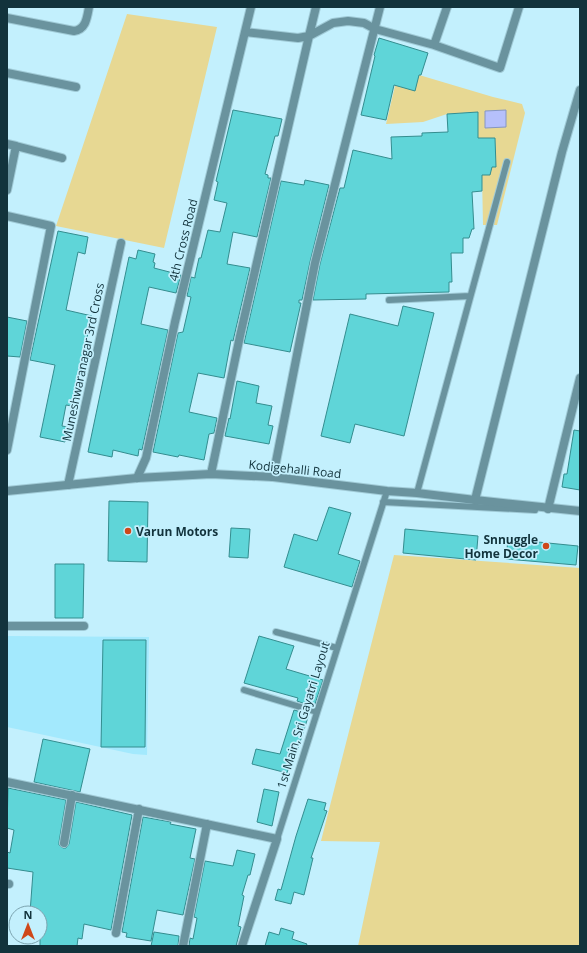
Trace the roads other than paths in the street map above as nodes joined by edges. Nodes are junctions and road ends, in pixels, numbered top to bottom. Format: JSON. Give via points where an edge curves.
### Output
{"nodes":[{"id":1,"x":89,"y":7,"type":"edge"},
{"id":2,"x":251,"y":7,"type":"edge"},
{"id":3,"x":316,"y":7,"type":"edge"},
{"id":4,"x":380,"y":7,"type":"edge"},
{"id":5,"x":447,"y":7,"type":"edge"},
{"id":6,"x":519,"y":7,"type":"edge"},
{"id":7,"x":7,"y":18,"type":"edge"},
{"id":8,"x":375,"y":29,"type":"junction"},
{"id":9,"x":245,"y":32,"type":"junction"},
{"id":10,"x":309,"y":36,"type":"junction"},
{"id":11,"x":434,"y":45,"type":"junction"},
{"id":12,"x":7,"y":73,"type":"edge"},
{"id":13,"x":76,"y":87,"type":"dead end"},
{"id":14,"x":580,"y":90,"type":"edge"},
{"id":15,"x":7,"y":144,"type":"edge"},
{"id":16,"x":16,"y":146,"type":"junction"},
{"id":17,"x":62,"y":158,"type":"dead end"},
{"id":18,"x":507,"y":162,"type":"dead end"},
{"id":19,"x":7,"y":190,"type":"edge"},
{"id":20,"x":7,"y":216,"type":"edge"},
{"id":21,"x":121,"y":243,"type":"dead end"},
{"id":22,"x":470,"y":296,"type":"junction"},
{"id":23,"x":389,"y":300,"type":"dead end"},
{"id":24,"x":580,"y":378,"type":"edge"},
{"id":25,"x":7,"y":450,"type":"edge"},
{"id":26,"x":211,"y":474,"type":"junction"},
{"id":27,"x":273,"y":477,"type":"junction"},
{"id":28,"x":137,"y":478,"type":"junction"},
{"id":29,"x":68,"y":485,"type":"junction"},
{"id":30,"x":7,"y":491,"type":"edge"},
{"id":31,"x":387,"y":491,"type":"junction"},
{"id":32,"x":417,"y":493,"type":"junction"},
{"id":33,"x":475,"y":500,"type":"junction"},
{"id":34,"x":383,"y":502,"type":"junction"},
{"id":35,"x":548,"y":509,"type":"junction"},
{"id":36,"x":580,"y":512,"type":"edge"},
{"id":37,"x":7,"y":626,"type":"edge"},
{"id":38,"x":84,"y":626,"type":"dead end"},
{"id":39,"x":276,"y":632,"type":"dead end"},
{"id":40,"x":337,"y":648,"type":"junction"},
{"id":41,"x":244,"y":690,"type":"dead end"},
{"id":42,"x":317,"y":712,"type":"junction"},
{"id":43,"x":7,"y":782,"type":"edge"},
{"id":44,"x":72,"y":796,"type":"junction"},
{"id":45,"x":139,"y":810,"type":"junction"},
{"id":46,"x":207,"y":824,"type":"junction"},
{"id":47,"x":277,"y":839,"type":"junction"},
{"id":48,"x":64,"y":843,"type":"dead end"},
{"id":49,"x":116,"y":933,"type":"dead end"},
{"id":50,"x":183,"y":946,"type":"edge"},
{"id":51,"x":242,"y":946,"type":"edge"}],
"edges":[{"from":1,"to":7,"type":"street","via":[[83,27],[74,31]]},
{"from":2,"to":9,"type":"street","name":"4th Cross Road"},
{"from":3,"to":10,"type":"street"},
{"from":4,"to":8,"type":"street"},
{"from":5,"to":11,"type":"street"},
{"from":6,"to":11,"type":"street","via":[[500,68]]},
{"from":8,"to":10,"type":"street","via":[[364,23],[348,21],[333,23]]},
{"from":8,"to":11,"type":"street"},
{"from":8,"to":27,"type":"street","via":[[314,263]]},
{"from":9,"to":10,"type":"street","via":[[298,38]]},
{"from":9,"to":28,"type":"street","name":"4th Cross Road","via":[[146,458]]},
{"from":10,"to":26,"type":"street"},
{"from":12,"to":13,"type":"street"},
{"from":14,"to":33,"type":"street","via":[[562,152]]},
{"from":15,"to":16,"type":"street"},
{"from":16,"to":17,"type":"street"},
{"from":16,"to":19,"type":"street"},
{"from":18,"to":22,"type":"lane"},
{"from":20,"to":25,"type":"street","via":[[51,226]]},
{"from":21,"to":29,"type":"street","name":"Muneshwaranagar 3rd Cross"},
{"from":22,"to":23,"type":"lane"},
{"from":22,"to":32,"type":"lane"},
{"from":24,"to":35,"type":"street"},
{"from":26,"to":27,"type":"street","name":"Kodigehalli Road"},
{"from":26,"to":28,"type":"street","name":"Kodigehalli Road"},
{"from":27,"to":31,"type":"street","name":"Kodigehalli Road"},
{"from":28,"to":29,"type":"street","name":"Kodigehalli Road"},
{"from":29,"to":30,"type":"street","name":"Kodigehalli Road"},
{"from":31,"to":32,"type":"street","name":"Kodigehalli Road"},
{"from":31,"to":34,"type":"lane","name":"1st Main, Sri Gayatri Layout"},
{"from":32,"to":33,"type":"street","name":"Kodigehalli Road"},
{"from":33,"to":35,"type":"street","name":"Kodigehalli Road"},
{"from":34,"to":36,"type":"lane"},
{"from":34,"to":40,"type":"lane","name":"1st Main, Sri Gayatri Layout"},
{"from":35,"to":36,"type":"street","name":"Kodigehalli Road"},
{"from":37,"to":38,"type":"street"},
{"from":39,"to":40,"type":"lane"},
{"from":40,"to":42,"type":"lane","name":"1st Main, Sri Gayatri Layout"},
{"from":41,"to":42,"type":"lane"},
{"from":42,"to":47,"type":"lane","name":"1st Main, Sri Gayatri Layout"},
{"from":43,"to":44,"type":"street"},
{"from":44,"to":45,"type":"street"},
{"from":44,"to":48,"type":"street"},
{"from":45,"to":46,"type":"street"},
{"from":45,"to":49,"type":"street"},
{"from":46,"to":47,"type":"street"},
{"from":46,"to":50,"type":"street"},
{"from":47,"to":51,"type":"street","name":"1st Main, Sri Gayatri Layout"}]}
